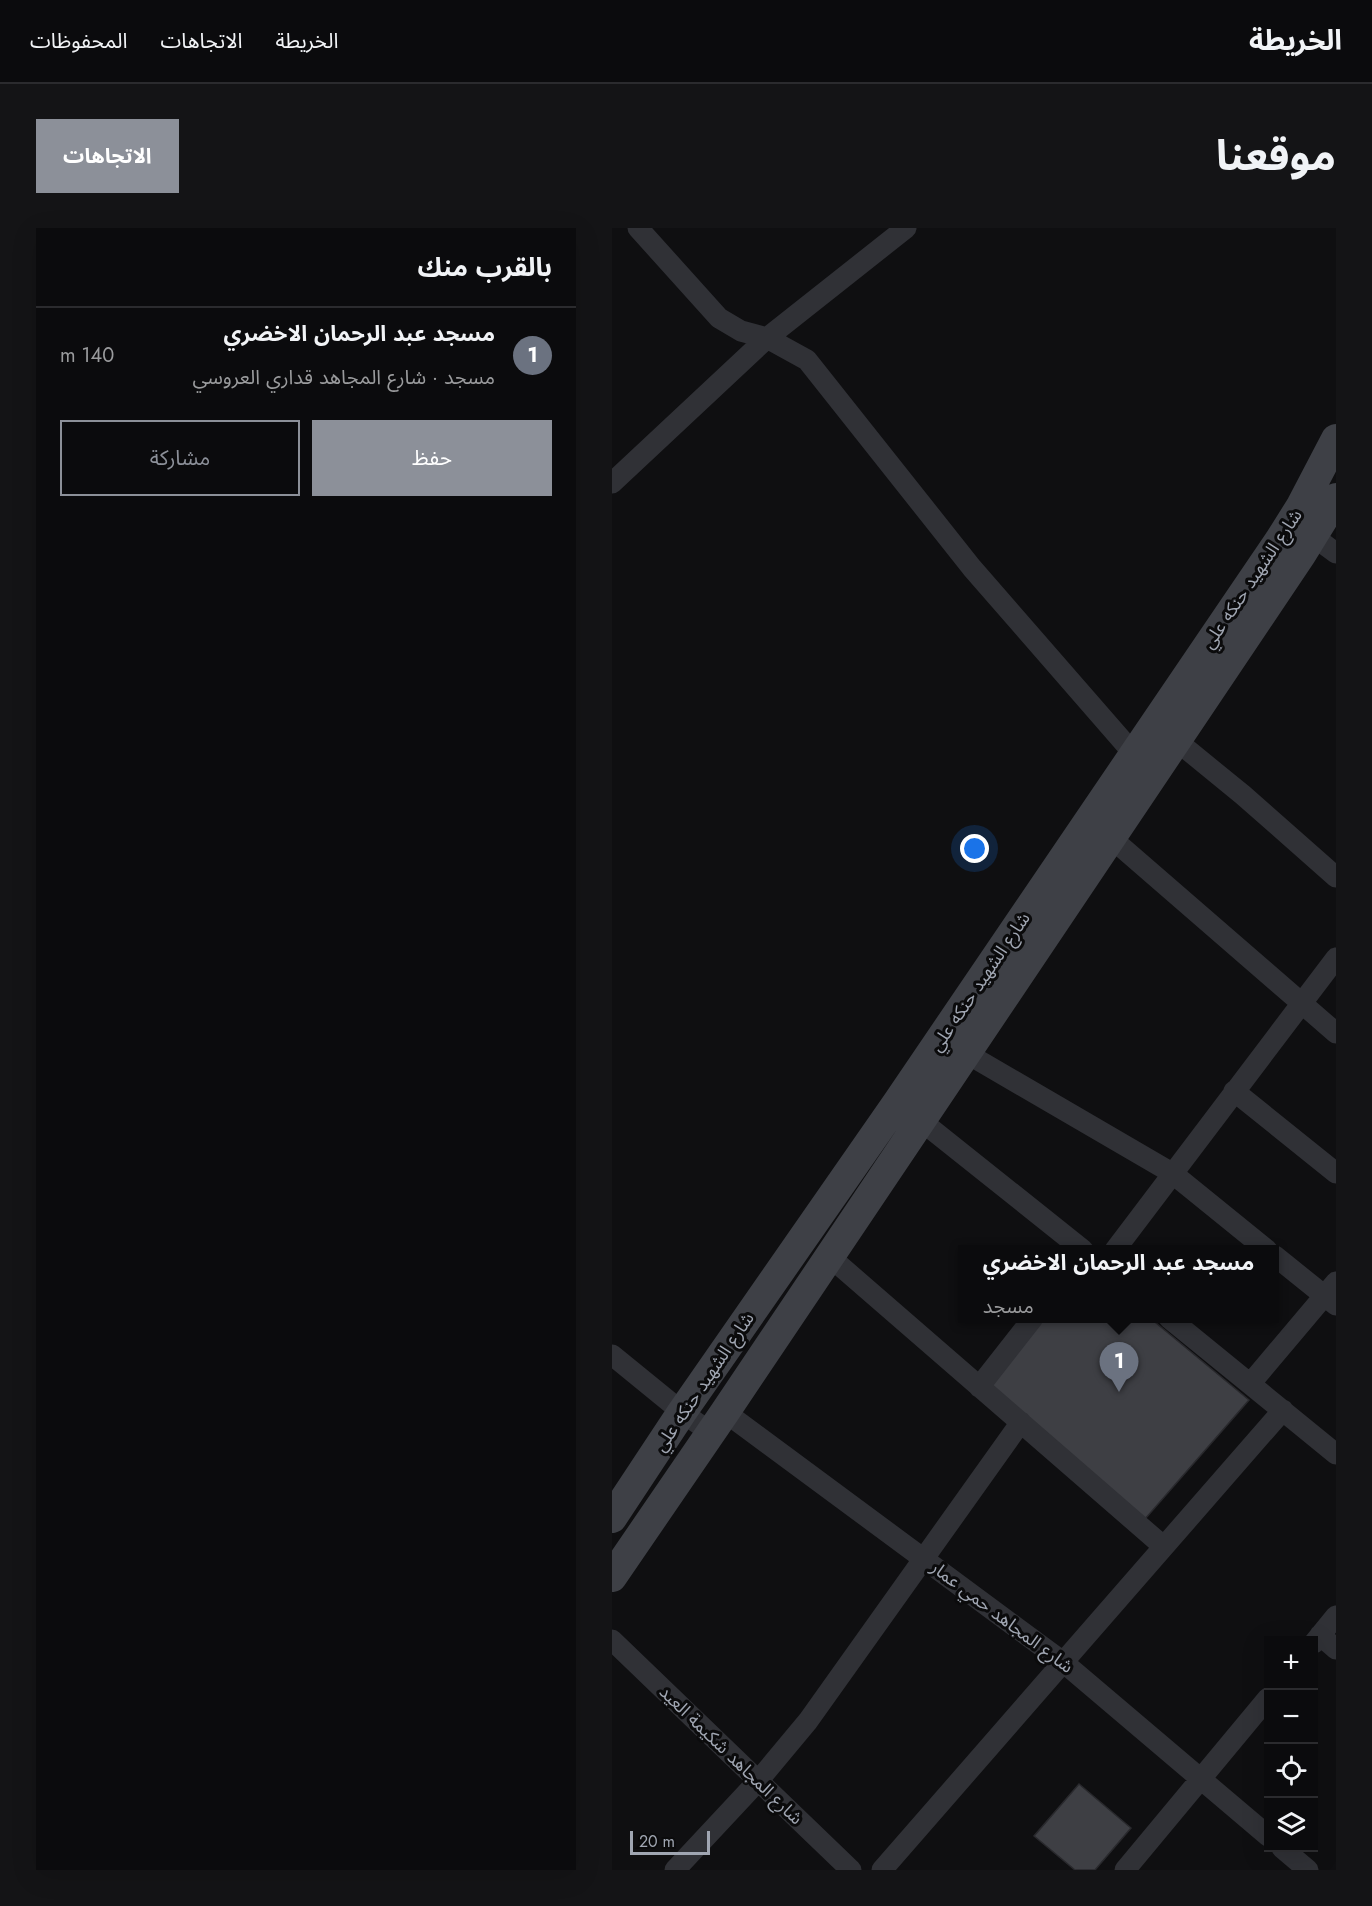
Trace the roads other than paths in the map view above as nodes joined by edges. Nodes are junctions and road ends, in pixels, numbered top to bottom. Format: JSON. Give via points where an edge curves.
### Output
{"nodes":[{"id":1,"x":638,"y":228,"type":"edge"},
{"id":2,"x":906,"y":228,"type":"edge"},
{"id":3,"x":767,"y":338,"type":"junction"},
{"id":4,"x":1336,"y":439,"type":"edge"},
{"id":5,"x":612,"y":483,"type":"edge"},
{"id":6,"x":1336,"y":498,"type":"edge"},
{"id":7,"x":1324,"y":544,"type":"edge"},
{"id":8,"x":1165,"y":732,"type":"junction"},
{"id":9,"x":1134,"y":754,"type":"junction"},
{"id":10,"x":1110,"y":837,"type":"junction"},
{"id":11,"x":1336,"y":878,"type":"edge"},
{"id":12,"x":1336,"y":958,"type":"edge"},
{"id":13,"x":1301,"y":1003,"type":"junction"},
{"id":14,"x":1336,"y":1033,"type":"edge"},
{"id":15,"x":966,"y":1053,"type":"junction"},
{"id":16,"x":1234,"y":1091,"type":"junction"},
{"id":17,"x":909,"y":1112,"type":"junction"},
{"id":18,"x":1172,"y":1173,"type":"junction"},
{"id":19,"x":1336,"y":1173,"type":"edge"},
{"id":20,"x":1077,"y":1245,"type":"edge"},
{"id":21,"x":1119,"y":1245,"type":"edge"},
{"id":22,"x":1262,"y":1245,"type":"edge"},
{"id":23,"x":830,"y":1257,"type":"junction"},
{"id":24,"x":1279,"y":1259,"type":"edge"},
{"id":25,"x":1332,"y":1294,"type":"edge"},
{"id":26,"x":1029,"y":1323,"type":"edge"},
{"id":27,"x":1175,"y":1323,"type":"edge"},
{"id":28,"x":612,"y":1355,"type":"edge"},
{"id":29,"x":1250,"y":1384,"type":"junction"},
{"id":30,"x":980,"y":1387,"type":"junction"},
{"id":31,"x":1283,"y":1410,"type":"junction"},
{"id":32,"x":682,"y":1412,"type":"junction"},
{"id":33,"x":718,"y":1422,"type":"junction"},
{"id":34,"x":1022,"y":1422,"type":"junction"},
{"id":35,"x":1336,"y":1454,"type":"edge"},
{"id":36,"x":612,"y":1518,"type":"edge"},
{"id":37,"x":1163,"y":1546,"type":"junction"},
{"id":38,"x":925,"y":1558,"type":"junction"},
{"id":39,"x":612,"y":1577,"type":"edge"},
{"id":40,"x":1336,"y":1616,"type":"edge"},
{"id":41,"x":612,"y":1640,"type":"edge"},
{"id":42,"x":1323,"y":1642,"type":"edge"},
{"id":43,"x":1063,"y":1662,"type":"junction"},
{"id":44,"x":1264,"y":1704,"type":"edge"},
{"id":45,"x":1202,"y":1779,"type":"junction"},
{"id":46,"x":758,"y":1781,"type":"junction"},
{"id":47,"x":1264,"y":1832,"type":"edge"},
{"id":48,"x":1287,"y":1852,"type":"edge"},
{"id":49,"x":675,"y":1870,"type":"edge"},
{"id":50,"x":851,"y":1870,"type":"edge"},
{"id":51,"x":882,"y":1870,"type":"edge"},
{"id":52,"x":1125,"y":1870,"type":"edge"},
{"id":53,"x":1308,"y":1870,"type":"edge"}],
"edges":[{"from":1,"to":3,"type":"street","via":[[719,318],[741,331]]},
{"from":2,"to":3,"type":"street"},
{"from":3,"to":5,"type":"street"},
{"from":3,"to":9,"type":"street","via":[[807,360],[972,568]]},
{"from":4,"to":8,"type":"main road","name":"شارع الشهيد حنكه علي","via":[[1301,506]]},
{"from":6,"to":7,"type":"main road","name":"شارع الشهيد حنكه علي"},
{"from":7,"to":8,"type":"main road","name":"شارع الشهيد حنكه علي"},
{"from":8,"to":9,"type":"main road","name":"شارع الشهيد حنكه علي"},
{"from":8,"to":10,"type":"main road","name":"شارع الشهيد حنكه علي"},
{"from":8,"to":11,"type":"street"},
{"from":9,"to":17,"type":"main road","name":"شارع الشهيد حنكه علي"},
{"from":10,"to":13,"type":"street"},
{"from":10,"to":15,"type":"main road","name":"شارع الشهيد حنكه علي"},
{"from":12,"to":13,"type":"street"},
{"from":13,"to":14,"type":"street"},
{"from":13,"to":16,"type":"street"},
{"from":15,"to":17,"type":"main road","name":"شارع الشهيد حنكه علي"},
{"from":15,"to":18,"type":"street"},
{"from":16,"to":18,"type":"street"},
{"from":16,"to":19,"type":"street"},
{"from":17,"to":20,"type":"street"},
{"from":17,"to":23,"type":"main road","name":"شارع الشهيد حنكه علي"},
{"from":17,"to":32,"type":"main road","name":"شارع الشهيد حنكه علي"},
{"from":18,"to":21,"type":"street"},
{"from":18,"to":22,"type":"street"},
{"from":23,"to":30,"type":"street"},
{"from":23,"to":33,"type":"main road","name":"شارع الشهيد حنكه علي"},
{"from":24,"to":25,"type":"street"},
{"from":25,"to":29,"type":"street"},
{"from":26,"to":30,"type":"street"},
{"from":27,"to":29,"type":"street"},
{"from":28,"to":32,"type":"street","name":"شارع المجاهد حمي عمار"},
{"from":29,"to":31,"type":"street"},
{"from":30,"to":34,"type":"street"},
{"from":31,"to":35,"type":"street"},
{"from":31,"to":37,"type":"street"},
{"from":32,"to":33,"type":"street","name":"شارع المجاهد حمي عمار"},
{"from":32,"to":36,"type":"main road","name":"شارع الشهيد حنكه علي"},
{"from":33,"to":38,"type":"street","name":"شارع المجاهد حمي عمار"},
{"from":33,"to":39,"type":"main road","name":"شارع الشهيد حنكه علي"},
{"from":34,"to":37,"type":"street"},
{"from":34,"to":38,"type":"street"},
{"from":37,"to":43,"type":"street"},
{"from":38,"to":43,"type":"street","name":"شارع المجاهد حمي عمار"},
{"from":38,"to":46,"type":"street","via":[[802,1728]]},
{"from":40,"to":42,"type":"street"},
{"from":41,"to":46,"type":"street","name":"شارع المجاهد شكيمة العيد"},
{"from":43,"to":45,"type":"street","name":"شارع المجاهد حمي عمار"},
{"from":43,"to":51,"type":"street"},
{"from":44,"to":45,"type":"street"},
{"from":45,"to":47,"type":"street","name":"شارع المجاهد حمي عمار"},
{"from":45,"to":52,"type":"street"},
{"from":46,"to":49,"type":"street"},
{"from":46,"to":50,"type":"street","name":"شارع المجاهد شكيمة العيد"},
{"from":48,"to":53,"type":"street"}]}
